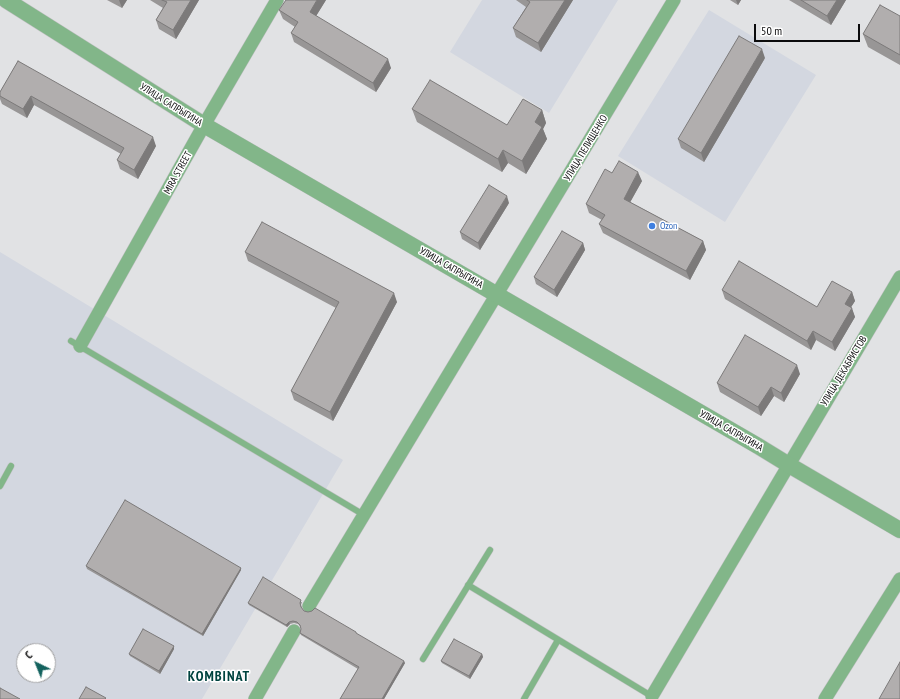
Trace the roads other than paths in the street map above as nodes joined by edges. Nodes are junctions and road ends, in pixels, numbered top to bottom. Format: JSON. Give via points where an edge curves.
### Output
{"nodes":[{"id":1,"x":6,"y":0,"type":"edge"},
{"id":2,"x":277,"y":0,"type":"edge"},
{"id":3,"x":674,"y":0,"type":"edge"},
{"id":4,"x":204,"y":125,"type":"junction"},
{"id":5,"x":900,"y":277,"type":"edge"},
{"id":6,"x":497,"y":295,"type":"junction"},
{"id":7,"x":76,"y":343,"type":"joint"},
{"id":8,"x":788,"y":465,"type":"junction"},
{"id":9,"x":11,"y":466,"type":"dead end"},
{"id":10,"x":0,"y":486,"type":"edge"},
{"id":11,"x":364,"y":515,"type":"junction"},
{"id":12,"x":900,"y":530,"type":"edge"},
{"id":13,"x":490,"y":550,"type":"dead end"},
{"id":14,"x":900,"y":579,"type":"edge"},
{"id":15,"x":468,"y":585,"type":"junction"},
{"id":16,"x":309,"y":606,"type":"dead end"},
{"id":17,"x":294,"y":631,"type":"dead end"},
{"id":18,"x":558,"y":640,"type":"junction"},
{"id":19,"x":423,"y":659,"type":"dead end"},
{"id":20,"x":654,"y":698,"type":"edge"},
{"id":21,"x":255,"y":699,"type":"edge"},
{"id":22,"x":524,"y":699,"type":"edge"},
{"id":23,"x":825,"y":699,"type":"edge"}],
"edges":[{"from":1,"to":4,"type":"street","name":"УЛИЦА САПРЫГИНА"},
{"from":2,"to":4,"type":"street","name":"MIRA STREET"},
{"from":3,"to":6,"type":"street","name":"УЛИЦА ПЕЛИЩЕНКО"},
{"from":4,"to":6,"type":"street","name":"УЛИЦА САПРЫГИНА"},
{"from":4,"to":7,"type":"street","name":"MIRA STREET"},
{"from":5,"to":8,"type":"street","name":"УЛИЦА ДЕКАБРИСТОВ"},
{"from":6,"to":8,"type":"street","name":"УЛИЦА САПРЫГИНА"},
{"from":6,"to":11,"type":"street","name":"УЛИЦА ПЕЛИЩЕНКО"},
{"from":7,"to":11,"type":"lane"},
{"from":8,"to":12,"type":"street","name":"УЛИЦА САПРЫГИНА"},
{"from":8,"to":20,"type":"street","name":"УЛИЦА ДЕКАБРИСТОВ"},
{"from":9,"to":10,"type":"lane"},
{"from":11,"to":16,"type":"street","name":"УЛИЦА ПЕЛИЩЕНКО"},
{"from":13,"to":15,"type":"lane"},
{"from":14,"to":23,"type":"street"},
{"from":15,"to":18,"type":"lane"},
{"from":15,"to":19,"type":"lane"},
{"from":17,"to":21,"type":"street"},
{"from":18,"to":20,"type":"lane"},
{"from":18,"to":22,"type":"lane"}]}
